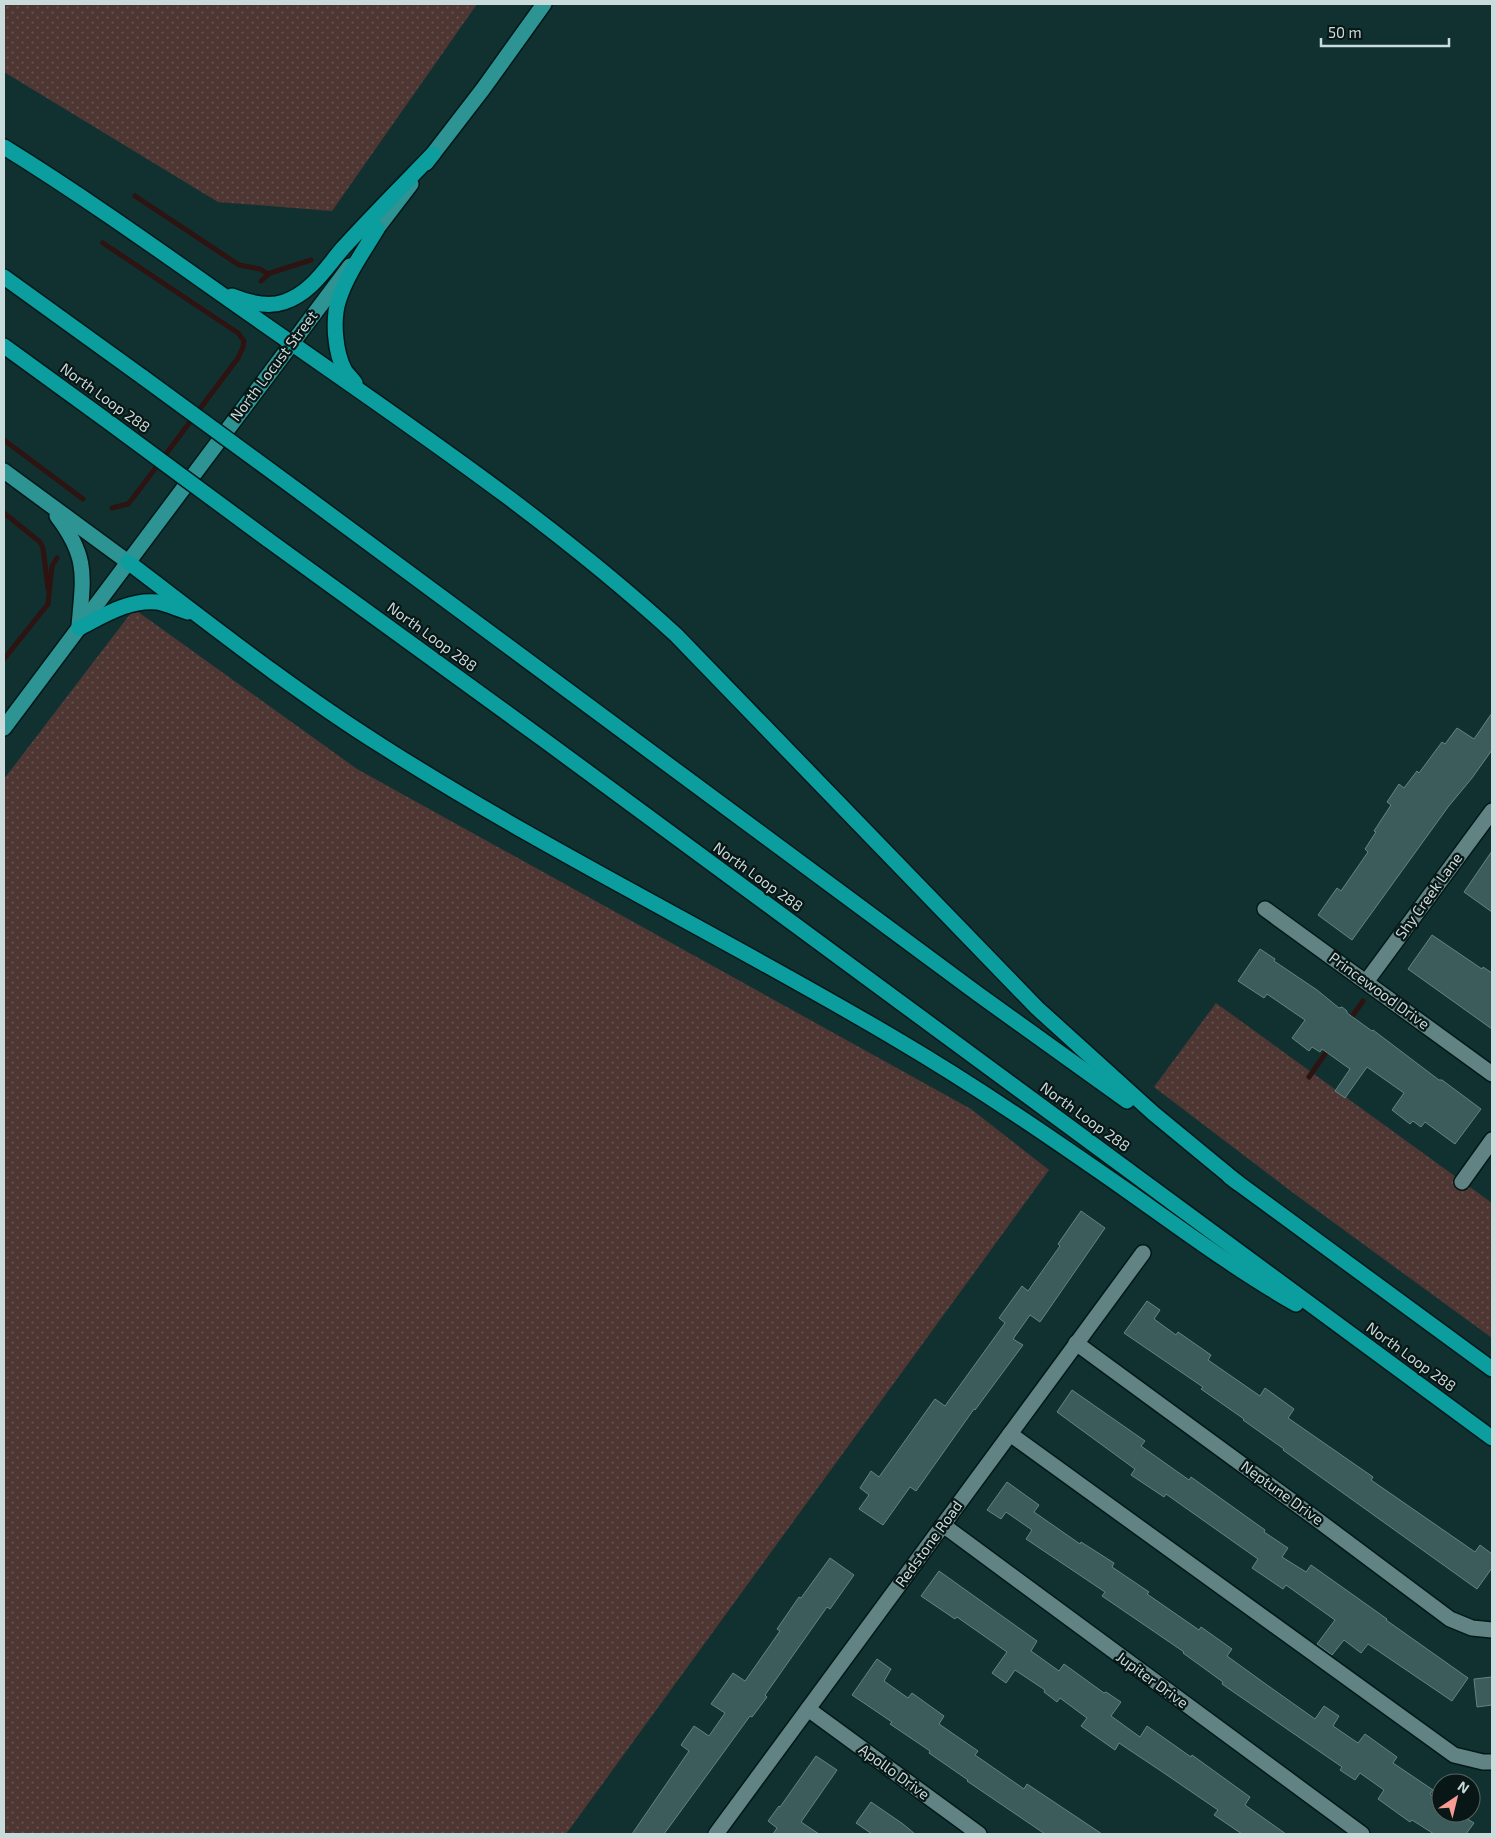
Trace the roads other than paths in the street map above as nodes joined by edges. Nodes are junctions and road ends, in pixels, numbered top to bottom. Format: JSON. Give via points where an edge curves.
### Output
{"nodes":[{"id":1,"x":544,"y":4,"type":"edge"},
{"id":2,"x":4,"y":147,"type":"edge"},
{"id":3,"x":433,"y":154,"type":"junction"},
{"id":4,"x":378,"y":229,"type":"junction"},
{"id":5,"x":188,"y":272,"type":"junction"},
{"id":6,"x":4,"y":277,"type":"edge"},
{"id":7,"x":291,"y":343,"type":"junction"},
{"id":8,"x":4,"y":346,"type":"edge"},
{"id":9,"x":363,"y":394,"type":"junction"},
{"id":10,"x":4,"y":471,"type":"edge"},
{"id":11,"x":46,"y":501,"type":"junction"},
{"id":12,"x":128,"y":562,"type":"junction"},
{"id":13,"x":200,"y":616,"type":"junction"},
{"id":14,"x":79,"y":628,"type":"junction"},
{"id":15,"x":4,"y":728,"type":"edge"},
{"id":16,"x":1491,"y":813,"type":"edge"},
{"id":17,"x":1265,"y":909,"type":"dead end"},
{"id":18,"x":1366,"y":982,"type":"junction"},
{"id":19,"x":1492,"y":1074,"type":"edge"},
{"id":20,"x":1492,"y":1140,"type":"edge"},
{"id":21,"x":1462,"y":1182,"type":"dead end"},
{"id":22,"x":1238,"y":1183,"type":"junction"},
{"id":23,"x":1142,"y":1253,"type":"dead end"},
{"id":24,"x":1076,"y":1343,"type":"junction"},
{"id":25,"x":1366,"y":1345,"type":"junction"},
{"id":26,"x":1492,"y":1369,"type":"edge"},
{"id":27,"x":1010,"y":1434,"type":"junction"},
{"id":28,"x":1492,"y":1438,"type":"edge"},
{"id":29,"x":943,"y":1525,"type":"junction"},
{"id":30,"x":1492,"y":1630,"type":"edge"},
{"id":31,"x":808,"y":1710,"type":"junction"},
{"id":32,"x":1492,"y":1762,"type":"edge"},
{"id":33,"x":716,"y":1834,"type":"edge"},
{"id":34,"x":979,"y":1834,"type":"edge"},
{"id":35,"x":1362,"y":1834,"type":"edge"}],
"edges":[{"from":1,"to":3,"type":"main road","name":"North Locust Street"},
{"from":2,"to":5,"type":"highway"},
{"from":3,"to":4,"type":"main road","name":"North Locust Street"},
{"from":3,"to":5,"type":"highway","via":[[342,249],[320,277],[297,296],[282,303],[247,302]]},
{"from":4,"to":7,"type":"main road","name":"North Locust Street"},
{"from":4,"to":9,"type":"highway","via":[[349,277],[338,301],[336,320],[338,352],[345,370]]},
{"from":5,"to":7,"type":"highway"},
{"from":6,"to":22,"type":"highway","bridge":true},
{"from":7,"to":9,"type":"highway"},
{"from":7,"to":12,"type":"main road","name":"North Locust Street"},
{"from":8,"to":25,"type":"highway","name":"North Loop 288","bridge":true},
{"from":9,"to":22,"type":"highway","via":[[518,506],[634,596],[683,642],[1038,1008],[1153,1113]]},
{"from":10,"to":11,"type":"main road"},
{"from":11,"to":12,"type":"main road"},
{"from":11,"to":14,"type":"main road","via":[[68,531],[80,556]]},
{"from":12,"to":13,"type":"highway"},
{"from":12,"to":14,"type":"main road","name":"North Locust Street"},
{"from":13,"to":14,"type":"highway","via":[[158,602],[144,602],[116,610]]},
{"from":13,"to":25,"type":"highway","via":[[314,702],[381,746],[530,835],[944,1068],[1254,1280]]},
{"from":14,"to":15,"type":"main road","name":"North Locust Street"},
{"from":16,"to":18,"type":"street","name":"Shy Creek Lane"},
{"from":17,"to":18,"type":"street","name":"Princewood Drive"},
{"from":18,"to":19,"type":"street","name":"Princewood Drive"},
{"from":20,"to":21,"type":"street"},
{"from":22,"to":26,"type":"highway"},
{"from":23,"to":24,"type":"street","name":"Redstone Road"},
{"from":24,"to":27,"type":"street","name":"Redstone Road"},
{"from":24,"to":30,"type":"street","name":"Neptune Drive","via":[[1450,1619],[1472,1628]]},
{"from":25,"to":28,"type":"highway","name":"North Loop 288"},
{"from":27,"to":29,"type":"street","name":"Redstone Road"},
{"from":27,"to":32,"type":"street","via":[[1454,1755]]},
{"from":29,"to":31,"type":"street","name":"Redstone Road"},
{"from":29,"to":35,"type":"street","name":"Jupiter Drive"},
{"from":31,"to":33,"type":"street","name":"Redstone Road"},
{"from":31,"to":34,"type":"street","name":"Apollo Drive"}]}
